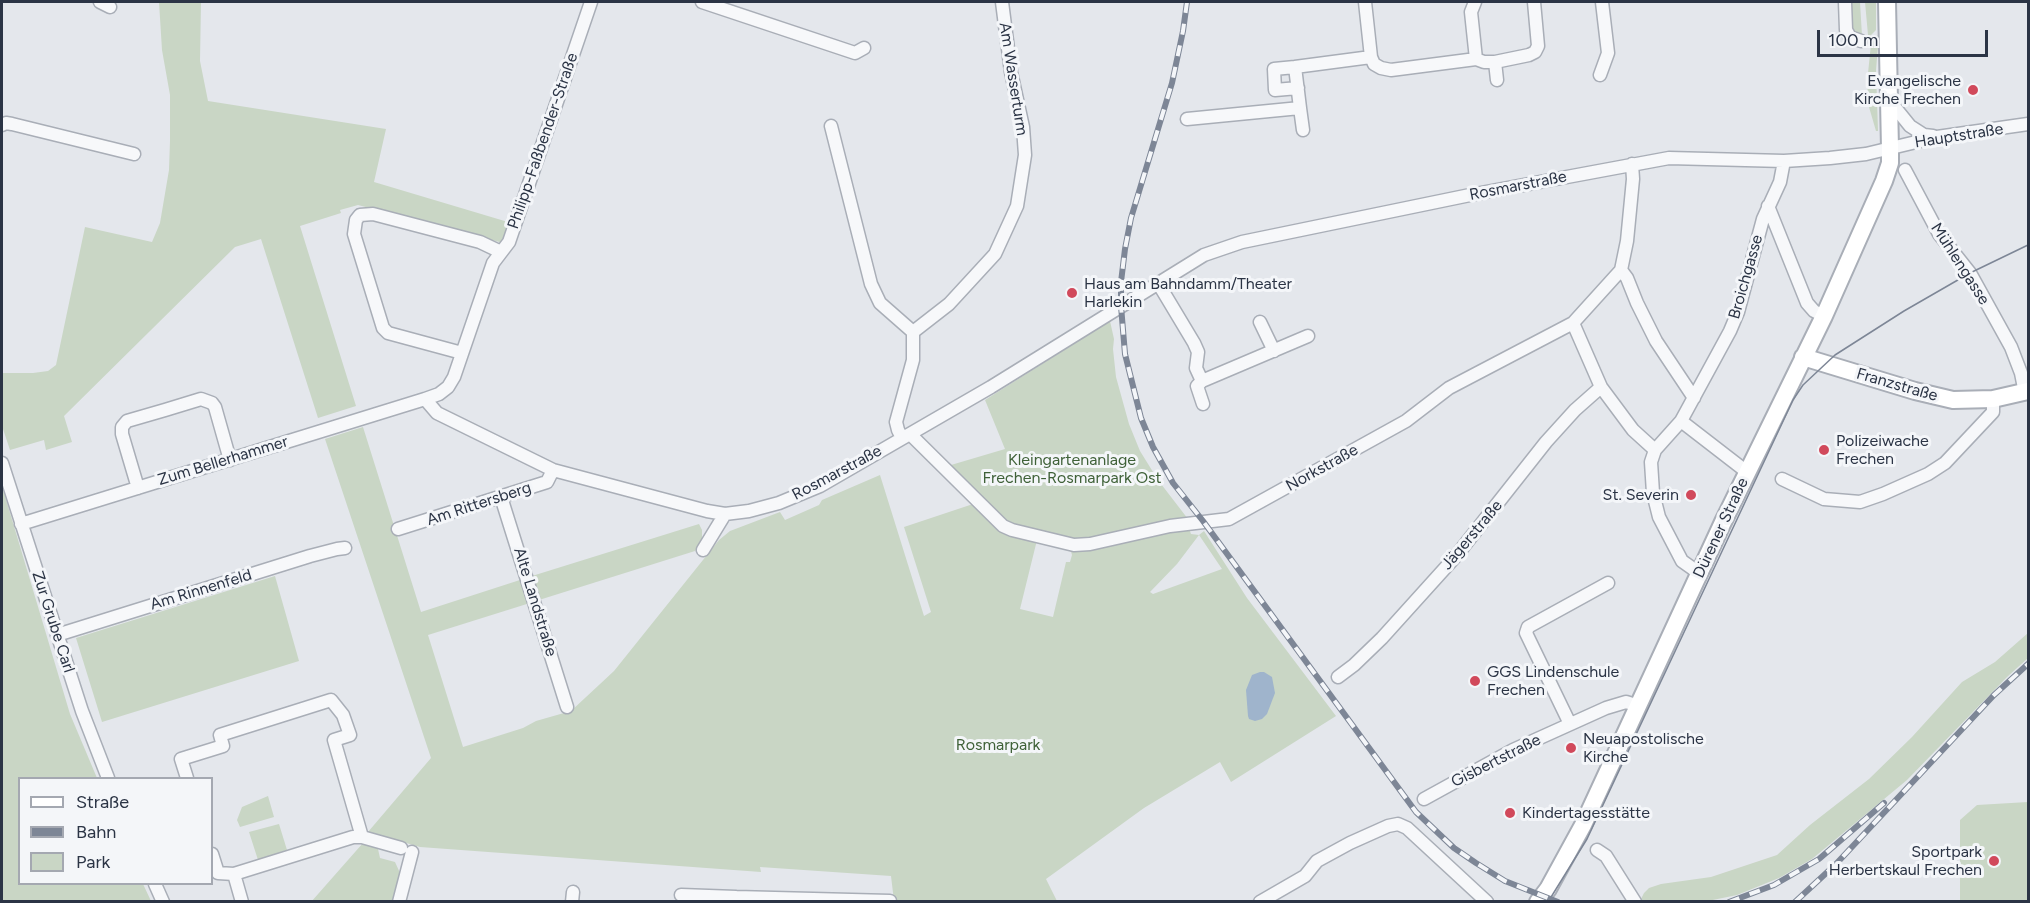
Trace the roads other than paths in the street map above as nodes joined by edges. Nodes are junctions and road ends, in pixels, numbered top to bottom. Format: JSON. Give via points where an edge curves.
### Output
{"nodes":[{"id":1,"x":591,"y":2,"type":"edge"},
{"id":2,"x":702,"y":2,"type":"edge"},
{"id":3,"x":1002,"y":2,"type":"edge"},
{"id":4,"x":1365,"y":2,"type":"edge"},
{"id":5,"x":1475,"y":2,"type":"edge"},
{"id":6,"x":1534,"y":2,"type":"edge"},
{"id":7,"x":1602,"y":2,"type":"edge"},
{"id":8,"x":1845,"y":2,"type":"edge"},
{"id":9,"x":1887,"y":2,"type":"edge"},
{"id":10,"x":1861,"y":41,"type":"dead end"},
{"id":11,"x":864,"y":48,"type":"dead end"},
{"id":12,"x":1371,"y":57,"type":"junction"},
{"id":13,"x":1476,"y":59,"type":"junction"},
{"id":14,"x":1495,"y":62,"type":"junction"},
{"id":15,"x":1295,"y":67,"type":"junction"},
{"id":16,"x":1600,"y":75,"type":"dead end"},
{"id":17,"x":1497,"y":80,"type":"dead end"},
{"id":18,"x":1298,"y":88,"type":"junction"},
{"id":19,"x":1889,"y":100,"type":"junction"},
{"id":20,"x":1300,"y":108,"type":"junction"},
{"id":21,"x":1187,"y":119,"type":"dead end"},
{"id":22,"x":2028,"y":124,"type":"edge"},
{"id":23,"x":2,"y":125,"type":"edge"},
{"id":24,"x":831,"y":126,"type":"dead end"},
{"id":25,"x":1303,"y":130,"type":"dead end"},
{"id":26,"x":1937,"y":137,"type":"junction"},
{"id":27,"x":1890,"y":149,"type":"junction"},
{"id":28,"x":134,"y":154,"type":"dead end"},
{"id":29,"x":1784,"y":161,"type":"junction"},
{"id":30,"x":1632,"y":164,"type":"junction"},
{"id":31,"x":1905,"y":170,"type":"dead end"},
{"id":32,"x":1768,"y":206,"type":"junction"},
{"id":33,"x":501,"y":252,"type":"junction"},
{"id":34,"x":1621,"y":270,"type":"junction"},
{"id":35,"x":1158,"y":283,"type":"junction"},
{"id":36,"x":1824,"y":316,"type":"junction"},
{"id":37,"x":1260,"y":322,"type":"dead end"},
{"id":38,"x":1573,"y":323,"type":"junction"},
{"id":39,"x":913,"y":332,"type":"junction"},
{"id":40,"x":1308,"y":336,"type":"dead end"},
{"id":41,"x":1274,"y":351,"type":"junction"},
{"id":42,"x":462,"y":353,"type":"junction"},
{"id":43,"x":1803,"y":357,"type":"junction"},
{"id":44,"x":1202,"y":381,"type":"junction"},
{"id":45,"x":1601,"y":387,"type":"junction"},
{"id":46,"x":2027,"y":392,"type":"edge"},
{"id":47,"x":1694,"y":398,"type":"junction"},
{"id":48,"x":425,"y":399,"type":"junction"},
{"id":49,"x":1993,"y":399,"type":"junction"},
{"id":50,"x":1203,"y":404,"type":"dead end"},
{"id":51,"x":1681,"y":421,"type":"junction"},
{"id":52,"x":906,"y":436,"type":"junction"},
{"id":53,"x":1655,"y":450,"type":"junction"},
{"id":54,"x":230,"y":460,"type":"junction"},
{"id":55,"x":2,"y":463,"type":"edge"},
{"id":56,"x":553,"y":470,"type":"junction"},
{"id":57,"x":1747,"y":472,"type":"junction"},
{"id":58,"x":1782,"y":479,"type":"dead end"},
{"id":59,"x":138,"y":488,"type":"junction"},
{"id":60,"x":501,"y":497,"type":"junction"},
{"id":61,"x":725,"y":514,"type":"junction"},
{"id":62,"x":21,"y":524,"type":"junction"},
{"id":63,"x":398,"y":529,"type":"dead end"},
{"id":64,"x":345,"y":548,"type":"dead end"},
{"id":65,"x":703,"y":550,"type":"dead end"},
{"id":66,"x":1699,"y":573,"type":"junction"},
{"id":67,"x":1608,"y":583,"type":"dead end"},
{"id":68,"x":57,"y":635,"type":"junction"},
{"id":69,"x":1338,"y":677,"type":"dead end"},
{"id":70,"x":1639,"y":706,"type":"junction"},
{"id":71,"x":567,"y":707,"type":"dead end"},
{"id":72,"x":1570,"y":724,"type":"junction"},
{"id":73,"x":108,"y":777,"type":"edge"},
{"id":74,"x":187,"y":777,"type":"edge"},
{"id":75,"x":1424,"y":799,"type":"dead end"},
{"id":76,"x":362,"y":837,"type":"junction"},
{"id":77,"x":1597,"y":850,"type":"dead end"},
{"id":78,"x":213,"y":858,"type":"edge"},
{"id":79,"x":234,"y":874,"type":"junction"},
{"id":80,"x":155,"y":885,"type":"edge"},
{"id":81,"x":681,"y":895,"type":"dead end"},
{"id":82,"x":1279,"y":897,"type":"edge"},
{"id":83,"x":736,"y":899,"type":"edge"},
{"id":84,"x":890,"y":901,"type":"edge"},
{"id":85,"x":163,"y":902,"type":"edge"},
{"id":86,"x":243,"y":902,"type":"edge"},
{"id":87,"x":399,"y":902,"type":"edge"},
{"id":88,"x":1260,"y":902,"type":"edge"},
{"id":89,"x":1487,"y":902,"type":"edge"},
{"id":90,"x":1538,"y":902,"type":"edge"},
{"id":91,"x":1635,"y":902,"type":"edge"}],
"edges":[{"from":1,"to":33,"type":"street","name":"Philipp-Faßbender-Straße","via":[[508,242]]},
{"from":2,"to":11,"type":"street","via":[[855,53]]},
{"from":3,"to":39,"type":"street","name":"Am Wasserturm","via":[[1023,127],[1025,156],[1017,206],[995,254],[949,304]]},
{"from":4,"to":12,"type":"street"},
{"from":5,"to":13,"type":"street","via":[[1471,12]]},
{"from":6,"to":14,"type":"street","via":[[1538,46],[1535,52]]},
{"from":7,"to":16,"type":"street","via":[[1608,53]]},
{"from":8,"to":10,"type":"street","via":[[1846,30]]},
{"from":9,"to":19,"type":"main road","name":"Dürener Straße"},
{"from":12,"to":13,"type":"street","via":[[1374,64],[1391,70]]},
{"from":12,"to":15,"type":"street"},
{"from":13,"to":14,"type":"street"},
{"from":14,"to":17,"type":"street"},
{"from":15,"to":18,"type":"street"},
{"from":15,"to":18,"type":"street","via":[[1274,69],[1275,90]]},
{"from":18,"to":20,"type":"street"},
{"from":19,"to":26,"type":"street","via":[[1910,126],[1924,135]]},
{"from":19,"to":27,"type":"main road","name":"Dürener Straße"},
{"from":20,"to":21,"type":"street"},
{"from":20,"to":25,"type":"street"},
{"from":22,"to":26,"type":"street","name":"Hauptstraße"},
{"from":23,"to":28,"type":"street","via":[[12,124]]},
{"from":24,"to":39,"type":"street","via":[[871,284],[880,303]]},
{"from":26,"to":27,"type":"street","name":"Hauptstraße"},
{"from":27,"to":29,"type":"street","name":"Rosmarstraße"},
{"from":27,"to":36,"type":"main road","name":"Dürener Straße","via":[[1884,181]]},
{"from":29,"to":30,"type":"street","name":"Rosmarstraße","via":[[1688,157]]},
{"from":29,"to":32,"type":"street","name":"Broichgasse","via":[[1780,182]]},
{"from":30,"to":34,"type":"street"},
{"from":30,"to":35,"type":"street","name":"Rosmarstraße","via":[[1242,242],[1204,255]]},
{"from":31,"to":46,"type":"street","name":"Mühlengasse","via":[[1939,234],[1970,273],[2011,347]]},
{"from":32,"to":36,"type":"street","via":[[1807,303]]},
{"from":32,"to":47,"type":"street","name":"Broichgasse","via":[[1738,312]]},
{"from":33,"to":42,"type":"street","name":"Philipp-Faßbender-Straße","via":[[493,264]]},
{"from":33,"to":42,"type":"street","via":[[480,242],[373,214],[360,215],[356,220],[354,234],[383,327],[388,333]]},
{"from":34,"to":38,"type":"street","name":"Norkstraße"},
{"from":34,"to":47,"type":"street","via":[[1656,341]]},
{"from":35,"to":44,"type":"street","via":[[1194,343],[1196,368]]},
{"from":35,"to":52,"type":"street","name":"Rosmarstraße"},
{"from":36,"to":43,"type":"main road","name":"Dürener Straße"},
{"from":37,"to":41,"type":"street"},
{"from":38,"to":45,"type":"street"},
{"from":38,"to":52,"type":"street","name":"Norkstraße","via":[[1449,388],[1406,421],[1229,519],[1170,526],[1090,544],[1074,545],[1003,526]]},
{"from":39,"to":52,"type":"street","via":[[913,360],[896,422],[898,430]]},
{"from":40,"to":41,"type":"street"},
{"from":41,"to":44,"type":"street"},
{"from":42,"to":48,"type":"street","name":"Philipp-Faßbender-Straße","via":[[448,387]]},
{"from":43,"to":49,"type":"main road","name":"Franzstraße","via":[[1934,396]]},
{"from":43,"to":57,"type":"main road","name":"Dürener Straße"},
{"from":44,"to":50,"type":"street","via":[[1197,386]]},
{"from":45,"to":53,"type":"street","via":[[1633,430]]},
{"from":45,"to":69,"type":"street","name":"Jägerstraße","via":[[1546,442],[1456,556],[1382,638]]},
{"from":46,"to":49,"type":"main road","name":"Franzstraße"},
{"from":47,"to":51,"type":"street","name":"Broichgasse"},
{"from":48,"to":54,"type":"street","name":"Zum Bellerhammer"},
{"from":48,"to":56,"type":"street","name":"Rosmarstraße","via":[[437,413]]},
{"from":49,"to":58,"type":"street","via":[[1993,412],[1945,463],[1883,494],[1860,502],[1824,499]]},
{"from":51,"to":53,"type":"street","name":"Broichgasse"},
{"from":51,"to":57,"type":"street"},
{"from":52,"to":61,"type":"street","name":"Rosmarstraße","via":[[820,486],[779,503]]},
{"from":53,"to":66,"type":"street","via":[[1651,475],[1659,517],[1682,561]]},
{"from":54,"to":59,"type":"street","name":"Zum Bellerhammer"},
{"from":54,"to":59,"type":"street","via":[[214,407],[201,399],[127,422],[122,427]]},
{"from":55,"to":62,"type":"street","name":"Zur Grube Carl"},
{"from":56,"to":60,"type":"street","name":"Am Rittersberg","via":[[547,482]]},
{"from":56,"to":61,"type":"street","name":"Rosmarstraße"},
{"from":57,"to":66,"type":"main road","name":"Dürener Straße"},
{"from":59,"to":62,"type":"street","name":"Zum Bellerhammer"},
{"from":60,"to":63,"type":"street","name":"Am Rittersberg"},
{"from":60,"to":71,"type":"street","name":"Alte Landstraße"},
{"from":61,"to":65,"type":"street"},
{"from":62,"to":68,"type":"street","name":"Zur Grube Carl"},
{"from":64,"to":68,"type":"street","name":"Am Rinnenfeld"},
{"from":66,"to":70,"type":"main road","name":"Dürener Straße"},
{"from":67,"to":72,"type":"street","via":[[1527,627],[1526,633]]},
{"from":68,"to":73,"type":"street","name":"Zur Grube Carl"},
{"from":70,"to":72,"type":"street","name":"Gisbertstraße","via":[[1617,704]]},
{"from":70,"to":90,"type":"main road","name":"Dürener Straße","via":[[1575,842]]},
{"from":72,"to":75,"type":"street","name":"Gisbertstraße"},
{"from":74,"to":76,"type":"street","via":[[181,759],[223,746],[220,735],[331,700],[343,715],[350,735],[334,740]]},
{"from":76,"to":79,"type":"street"},
{"from":76,"to":87,"type":"street","via":[[407,850]]},
{"from":77,"to":91,"type":"street","via":[[1606,856]]},
{"from":78,"to":79,"type":"street","via":[[218,873]]},
{"from":79,"to":86,"type":"street"},
{"from":80,"to":85,"type":"street"},
{"from":81,"to":83,"type":"street"},
{"from":82,"to":88,"type":"street"},
{"from":82,"to":89,"type":"street","via":[[1317,861],[1398,824]]},
{"from":83,"to":84,"type":"street"}]}
